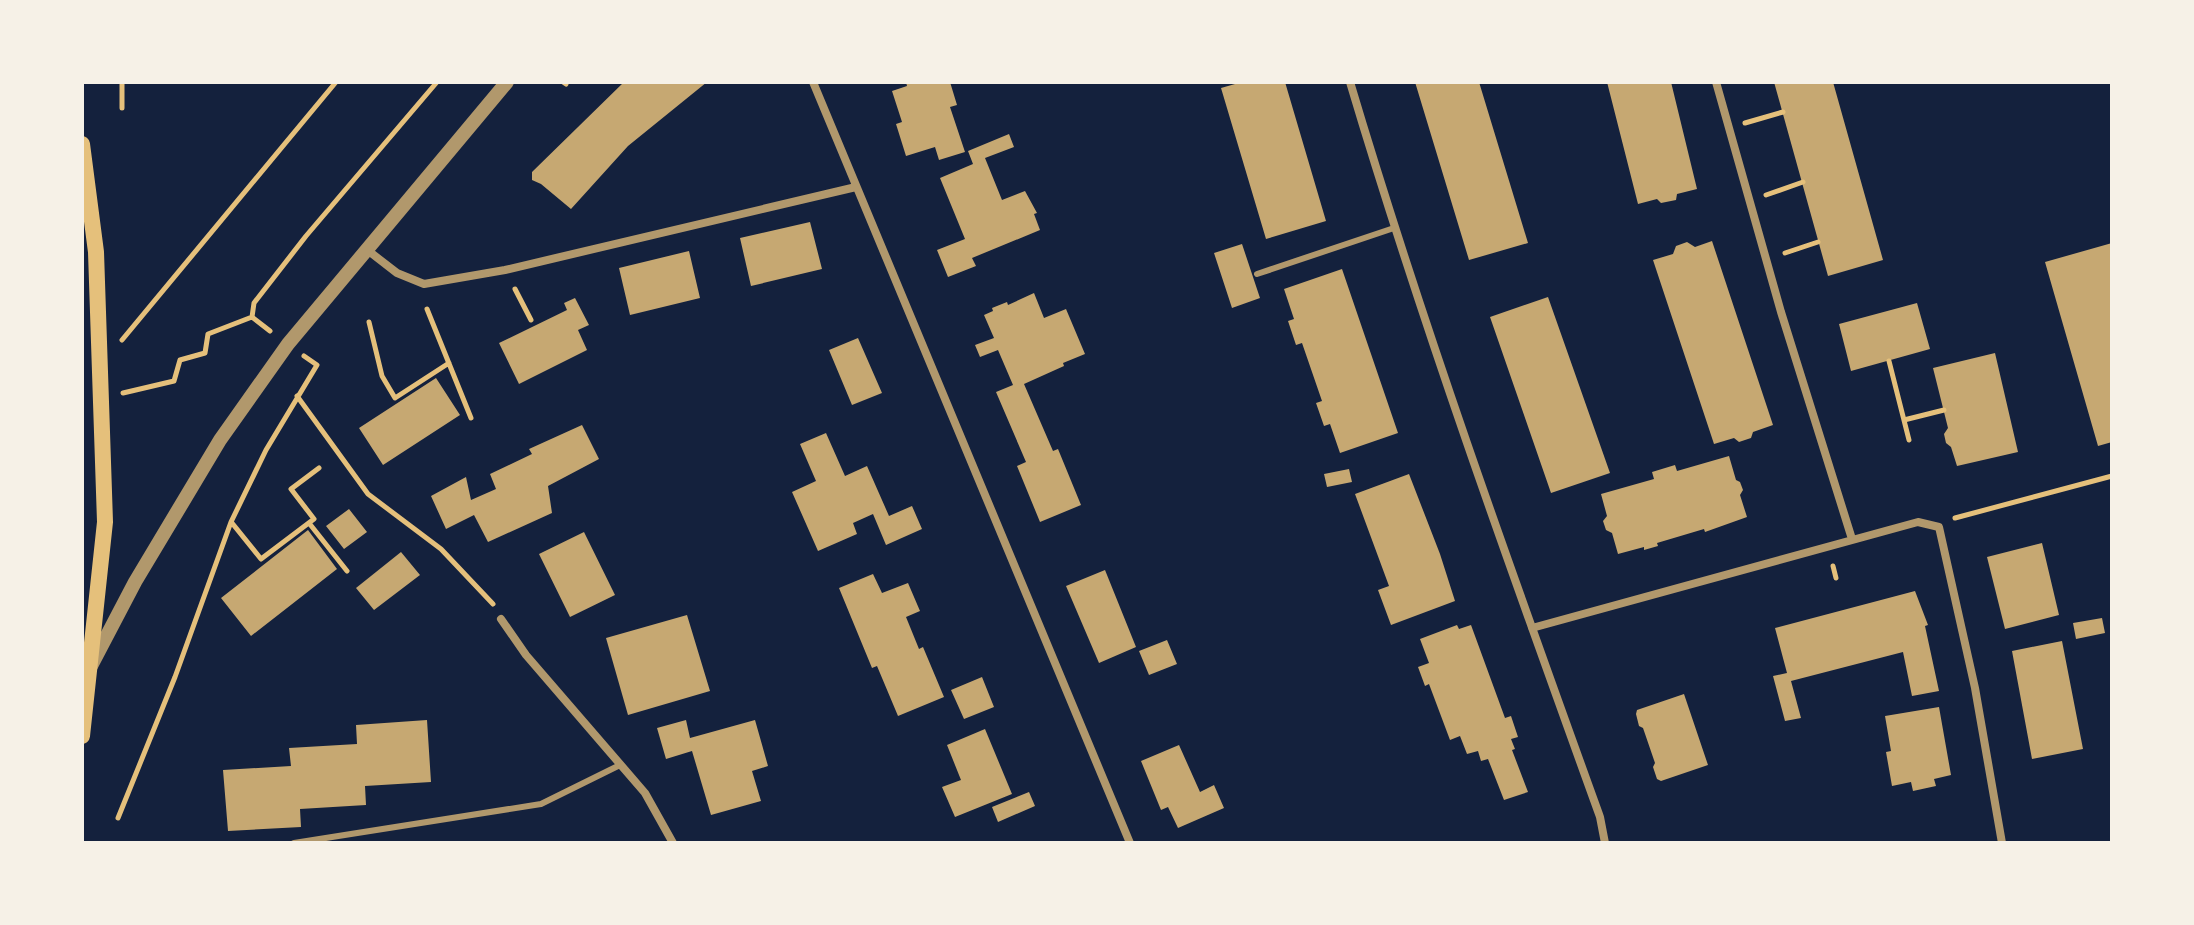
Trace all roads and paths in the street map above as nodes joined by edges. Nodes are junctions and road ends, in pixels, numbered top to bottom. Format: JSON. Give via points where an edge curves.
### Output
{"nodes":[{"id":1,"x":122,"y":82,"type":"edge"},
{"id":2,"x":336,"y":82,"type":"edge"},
{"id":3,"x":437,"y":82,"type":"edge"},
{"id":4,"x":507,"y":82,"type":"edge"},
{"id":5,"x":813,"y":82,"type":"edge"},
{"id":6,"x":1350,"y":82,"type":"edge"},
{"id":7,"x":1716,"y":82,"type":"edge"},
{"id":8,"x":122,"y":108,"type":"dead end"},
{"id":9,"x":1783,"y":112,"type":"dead end"},
{"id":10,"x":1728,"y":129,"type":"junction"},
{"id":11,"x":82,"y":144,"type":"edge"},
{"id":12,"x":1803,"y":182,"type":"dead end"},
{"id":13,"x":856,"y":187,"type":"junction"},
{"id":14,"x":1748,"y":200,"type":"junction"},
{"id":15,"x":1394,"y":228,"type":"junction"},
{"id":16,"x":1818,"y":242,"type":"dead end"},
{"id":17,"x":366,"y":249,"type":"junction"},
{"id":18,"x":1766,"y":260,"type":"junction"},
{"id":19,"x":505,"y":270,"type":"junction"},
{"id":20,"x":1257,"y":274,"type":"dead end"},
{"id":21,"x":159,"y":295,"type":"dead end"},
{"id":22,"x":427,"y":309,"type":"dead end"},
{"id":23,"x":531,"y":320,"type":"dead end"},
{"id":24,"x":369,"y":322,"type":"dead end"},
{"id":25,"x":1889,"y":361,"type":"dead end"},
{"id":26,"x":449,"y":363,"type":"junction"},
{"id":27,"x":317,"y":365,"type":"dead end"},
{"id":28,"x":147,"y":387,"type":"dead end"},
{"id":29,"x":297,"y":396,"type":"junction"},
{"id":30,"x":1944,"y":410,"type":"dead end"},
{"id":31,"x":471,"y":418,"type":"dead end"},
{"id":32,"x":1904,"y":420,"type":"junction"},
{"id":33,"x":1909,"y":440,"type":"dead end"},
{"id":34,"x":319,"y":468,"type":"dead end"},
{"id":35,"x":2112,"y":476,"type":"edge"},
{"id":36,"x":231,"y":522,"type":"junction"},
{"id":37,"x":309,"y":523,"type":"junction"},
{"id":38,"x":1939,"y":527,"type":"junction"},
{"id":39,"x":1852,"y":539,"type":"junction"},
{"id":40,"x":347,"y":571,"type":"dead end"},
{"id":41,"x":501,"y":619,"type":"joint"},
{"id":42,"x":1532,"y":628,"type":"junction"},
{"id":43,"x":82,"y":685,"type":"edge"},
{"id":44,"x":82,"y":736,"type":"edge"},
{"id":45,"x":620,"y":765,"type":"junction"},
{"id":46,"x":118,"y":818,"type":"dead end"},
{"id":47,"x":294,"y":843,"type":"edge"},
{"id":48,"x":673,"y":843,"type":"edge"},
{"id":49,"x":1130,"y":843,"type":"edge"},
{"id":50,"x":1605,"y":843,"type":"edge"},
{"id":51,"x":2002,"y":843,"type":"edge"}],
"edges":[{"from":1,"to":8,"type":"path"},
{"from":2,"to":21,"type":"path"},
{"from":3,"to":28,"type":"path","via":[[306,236],[254,303],[252,317],[208,334],[205,353],[180,360],[174,381]]},
{"from":4,"to":17,"type":"street"},
{"from":5,"to":13,"type":"street"},
{"from":6,"to":15,"type":"street"},
{"from":7,"to":10,"type":"street"},
{"from":9,"to":10,"type":"path"},
{"from":10,"to":14,"type":"street"},
{"from":11,"to":44,"type":"main road","via":[[96,252],[105,522]]},
{"from":12,"to":14,"type":"path"},
{"from":13,"to":19,"type":"street"},
{"from":13,"to":49,"type":"street"},
{"from":14,"to":18,"type":"street"},
{"from":15,"to":20,"type":"lane"},
{"from":15,"to":42,"type":"street"},
{"from":16,"to":18,"type":"path"},
{"from":17,"to":19,"type":"street","via":[[397,273],[424,284]]},
{"from":17,"to":43,"type":"street","via":[[288,344],[220,440],[135,582]]},
{"from":18,"to":39,"type":"street"},
{"from":19,"to":23,"type":"path"},
{"from":22,"to":26,"type":"path"},
{"from":24,"to":26,"type":"path","via":[[382,376],[395,398]]},
{"from":25,"to":32,"type":"path"},
{"from":26,"to":31,"type":"path"},
{"from":27,"to":29,"type":"path"},
{"from":29,"to":36,"type":"path"},
{"from":29,"to":41,"type":"path","via":[[368,494],[441,549]]},
{"from":30,"to":32,"type":"path"},
{"from":32,"to":33,"type":"path"},
{"from":34,"to":37,"type":"path","via":[[291,489],[314,519]]},
{"from":35,"to":38,"type":"path","via":[[1955,518]]},
{"from":36,"to":37,"type":"path","via":[[261,559]]},
{"from":36,"to":46,"type":"path"},
{"from":37,"to":40,"type":"path"},
{"from":38,"to":39,"type":"street","via":[[1918,522]]},
{"from":38,"to":51,"type":"street"},
{"from":39,"to":42,"type":"street"},
{"from":41,"to":45,"type":"street"},
{"from":42,"to":50,"type":"street"},
{"from":45,"to":47,"type":"lane","via":[[541,804]]},
{"from":45,"to":48,"type":"street","via":[[645,793]]}]}
